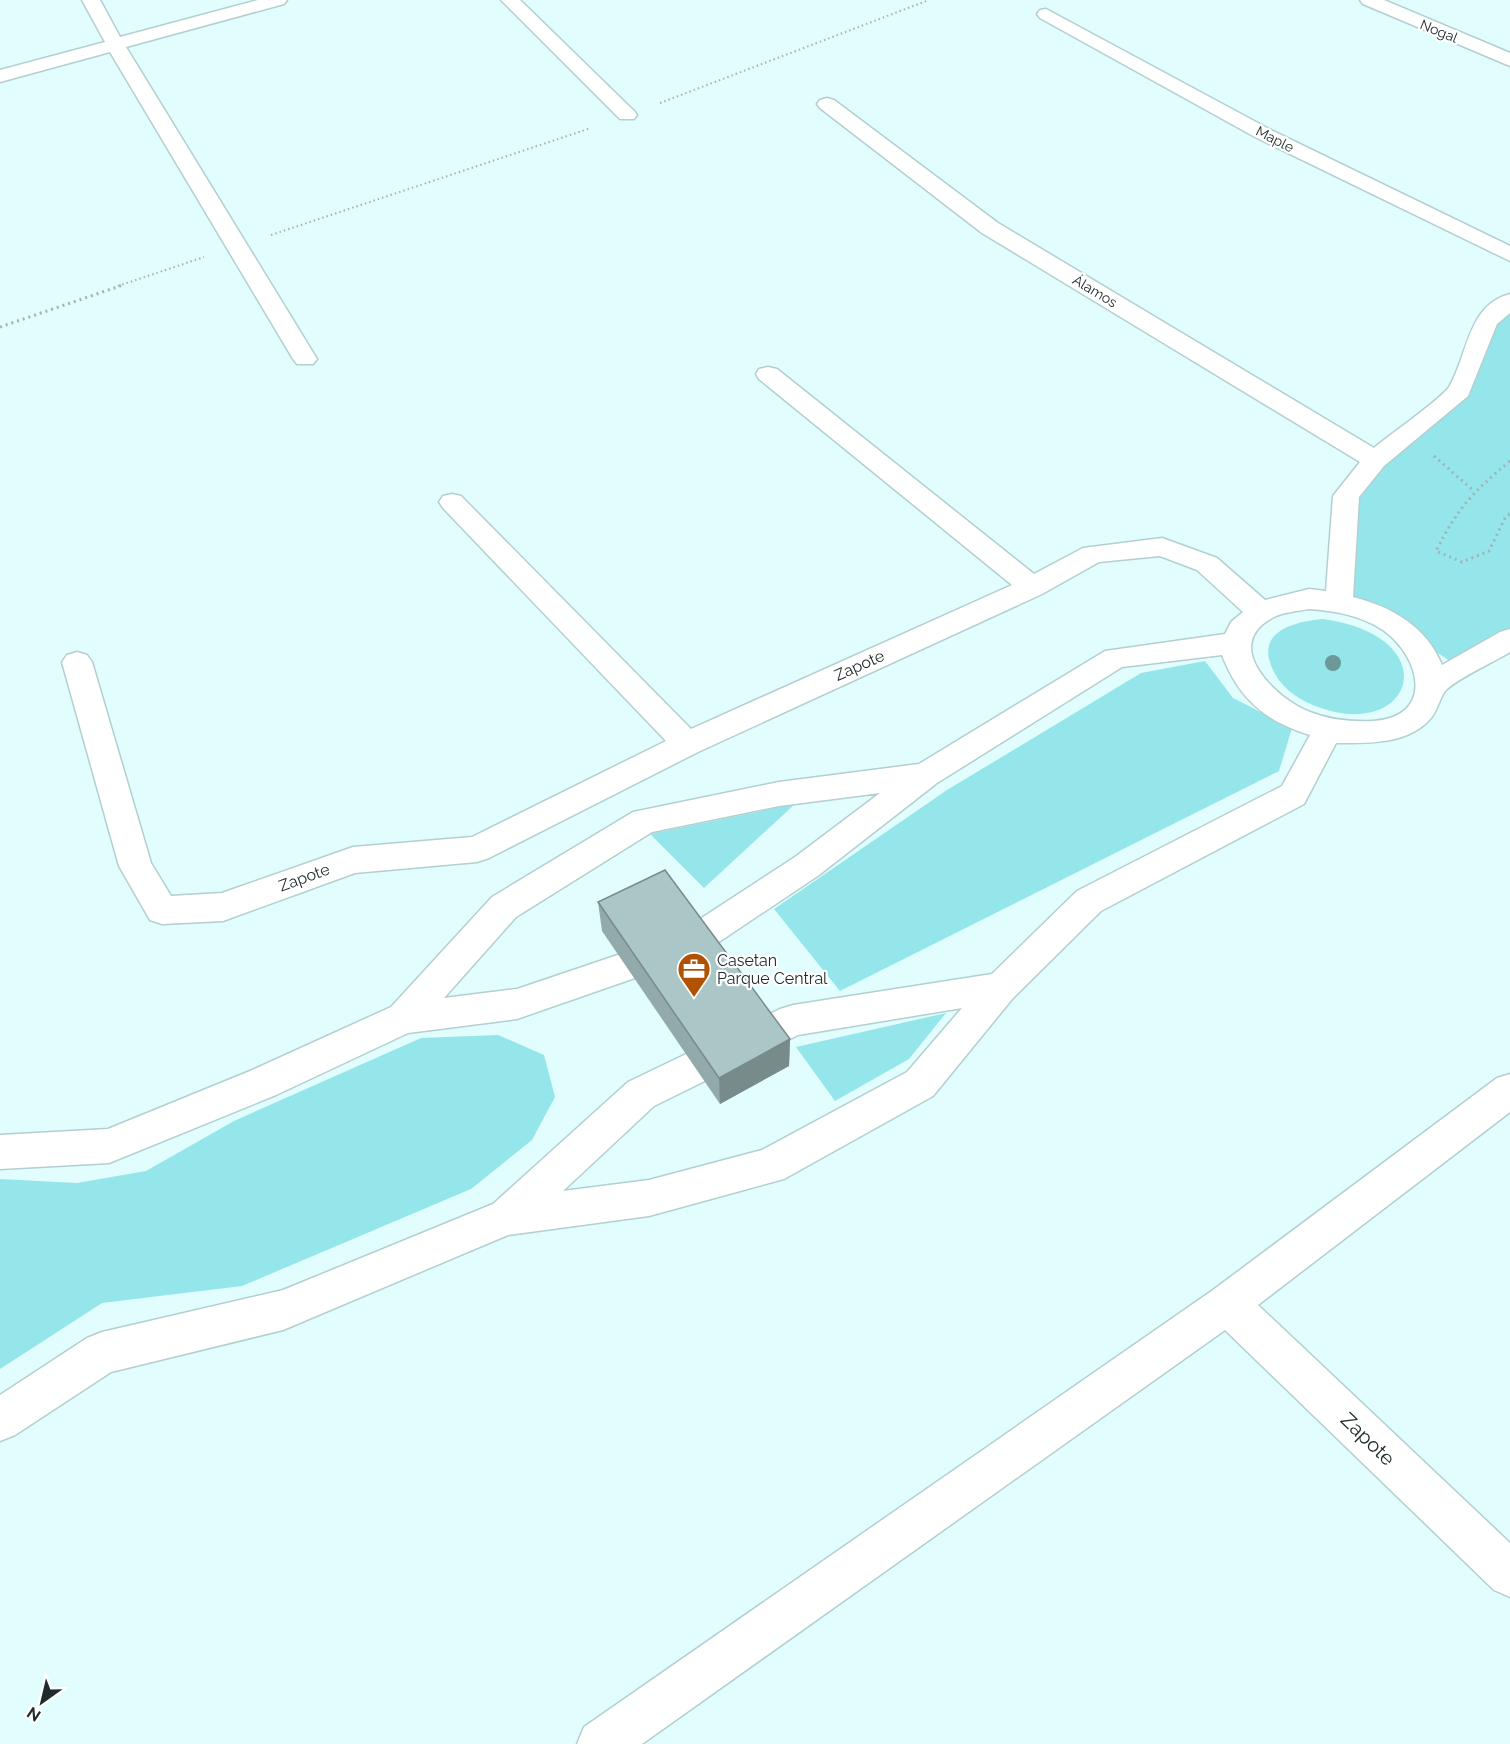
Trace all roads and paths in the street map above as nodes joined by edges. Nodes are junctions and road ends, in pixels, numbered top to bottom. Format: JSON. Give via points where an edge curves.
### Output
{"nodes":[{"id":1,"x":91,"y":0,"type":"edge"},
{"id":2,"x":278,"y":0,"type":"edge"},
{"id":3,"x":510,"y":0,"type":"edge"},
{"id":4,"x":929,"y":0,"type":"edge"},
{"id":5,"x":1369,"y":0,"type":"edge"},
{"id":6,"x":1046,"y":14,"type":"dead end"},
{"id":7,"x":115,"y":44,"type":"junction"},
{"id":8,"x":1510,"y":60,"type":"edge"},
{"id":9,"x":0,"y":76,"type":"edge"},
{"id":10,"x":827,"y":104,"type":"dead end"},
{"id":11,"x":627,"y":115,"type":"junction"},
{"id":12,"x":237,"y":246,"type":"junction"},
{"id":13,"x":1510,"y":254,"type":"edge"},
{"id":14,"x":1510,"y":301,"type":"edge"},
{"id":15,"x":0,"y":327,"type":"edge"},
{"id":16,"x":305,"y":359,"type":"dead end"},
{"id":17,"x":768,"y":374,"type":"dead end"},
{"id":18,"x":1407,"y":433,"type":"junction"},
{"id":19,"x":1376,"y":460,"type":"junction"},
{"id":20,"x":1510,"y":461,"type":"edge"},
{"id":21,"x":1474,"y":491,"type":"junction"},
{"id":22,"x":452,"y":502,"type":"dead end"},
{"id":23,"x":1510,"y":514,"type":"edge"},
{"id":24,"x":1032,"y":587,"type":"junction"},
{"id":25,"x":1339,"y":602,"type":"junction"},
{"id":26,"x":1259,"y":611,"type":"junction"},
{"id":27,"x":1510,"y":639,"type":"edge"},
{"id":28,"x":1236,"y":643,"type":"junction"},
{"id":29,"x":77,"y":662,"type":"dead end"},
{"id":30,"x":1433,"y":684,"type":"junction"},
{"id":31,"x":1328,"y":731,"type":"junction"},
{"id":32,"x":687,"y":744,"type":"junction"},
{"id":33,"x":926,"y":775,"type":"junction"},
{"id":34,"x":1001,"y":987,"type":"junction"},
{"id":35,"x":404,"y":1018,"type":"junction"},
{"id":36,"x":1510,"y":1090,"type":"edge"},
{"id":37,"x":0,"y":1152,"type":"edge"},
{"id":38,"x":507,"y":1216,"type":"junction"},
{"id":39,"x":1227,"y":1304,"type":"junction"},
{"id":40,"x":0,"y":1420,"type":"edge"},
{"id":41,"x":1510,"y":1574,"type":"edge"},
{"id":42,"x":601,"y":1744,"type":"edge"}],
"edges":[{"from":1,"to":7,"type":"street"},
{"from":2,"to":7,"type":"street"},
{"from":3,"to":11,"type":"street"},
{"from":4,"to":11,"type":"path"},
{"from":5,"to":8,"type":"street","name":"Nogal"},
{"from":6,"to":13,"type":"street","name":"Maple","via":[[1262,133]]},
{"from":7,"to":9,"type":"street"},
{"from":7,"to":12,"type":"street"},
{"from":10,"to":19,"type":"street","name":"Álamos","via":[[990,228]]},
{"from":11,"to":12,"type":"path"},
{"from":12,"to":15,"type":"path"},
{"from":12,"to":16,"type":"street"},
{"from":14,"to":18,"type":"street","via":[[1487,321],[1459,391]]},
{"from":17,"to":24,"type":"street"},
{"from":18,"to":19,"type":"street"},
{"from":18,"to":21,"type":"path"},
{"from":19,"to":25,"type":"street","via":[[1346,496]]},
{"from":20,"to":21,"type":"path"},
{"from":21,"to":23,"type":"path","via":[[1456,513],[1436,551],[1462,562],[1488,551]]},
{"from":22,"to":32,"type":"street"},
{"from":24,"to":26,"type":"street","name":"Zapote","via":[[1093,554],[1162,546],[1207,564]]},
{"from":24,"to":32,"type":"street","name":"Zapote"},
{"from":25,"to":26,"type":"street","via":[[1292,601]]},
{"from":25,"to":30,"type":"street","via":[[1368,610],[1394,624],[1415,642],[1429,663]]},
{"from":26,"to":28,"type":"street","via":[[1244,625]]},
{"from":27,"to":30,"type":"street"},
{"from":28,"to":31,"type":"street","via":[[1238,664],[1249,685],[1269,705]]},
{"from":28,"to":33,"type":"street","via":[[1115,658]]},
{"from":29,"to":32,"type":"street","name":"Zapote","via":[[135,866],[162,910],[223,907],[353,860],[477,849]]},
{"from":30,"to":31,"type":"street","via":[[1427,704],[1412,720],[1389,730],[1359,734]]},
{"from":31,"to":34,"type":"street","via":[[1293,795],[1089,901]]},
{"from":33,"to":35,"type":"street","via":[[807,867],[686,946],[517,1005]]},
{"from":33,"to":35,"type":"street","via":[[779,794],[644,821],[504,907]]},
{"from":34,"to":38,"type":"street","via":[[793,1020],[641,1094]]},
{"from":34,"to":38,"type":"street","via":[[920,1084],[770,1166],[649,1198]]},
{"from":35,"to":37,"type":"street","via":[[263,1083],[109,1146]]},
{"from":36,"to":39,"type":"street"},
{"from":38,"to":40,"type":"street","via":[[283,1310],[102,1353]]},
{"from":39,"to":41,"type":"street","name":"Zapote"},
{"from":39,"to":42,"type":"street"}]}
